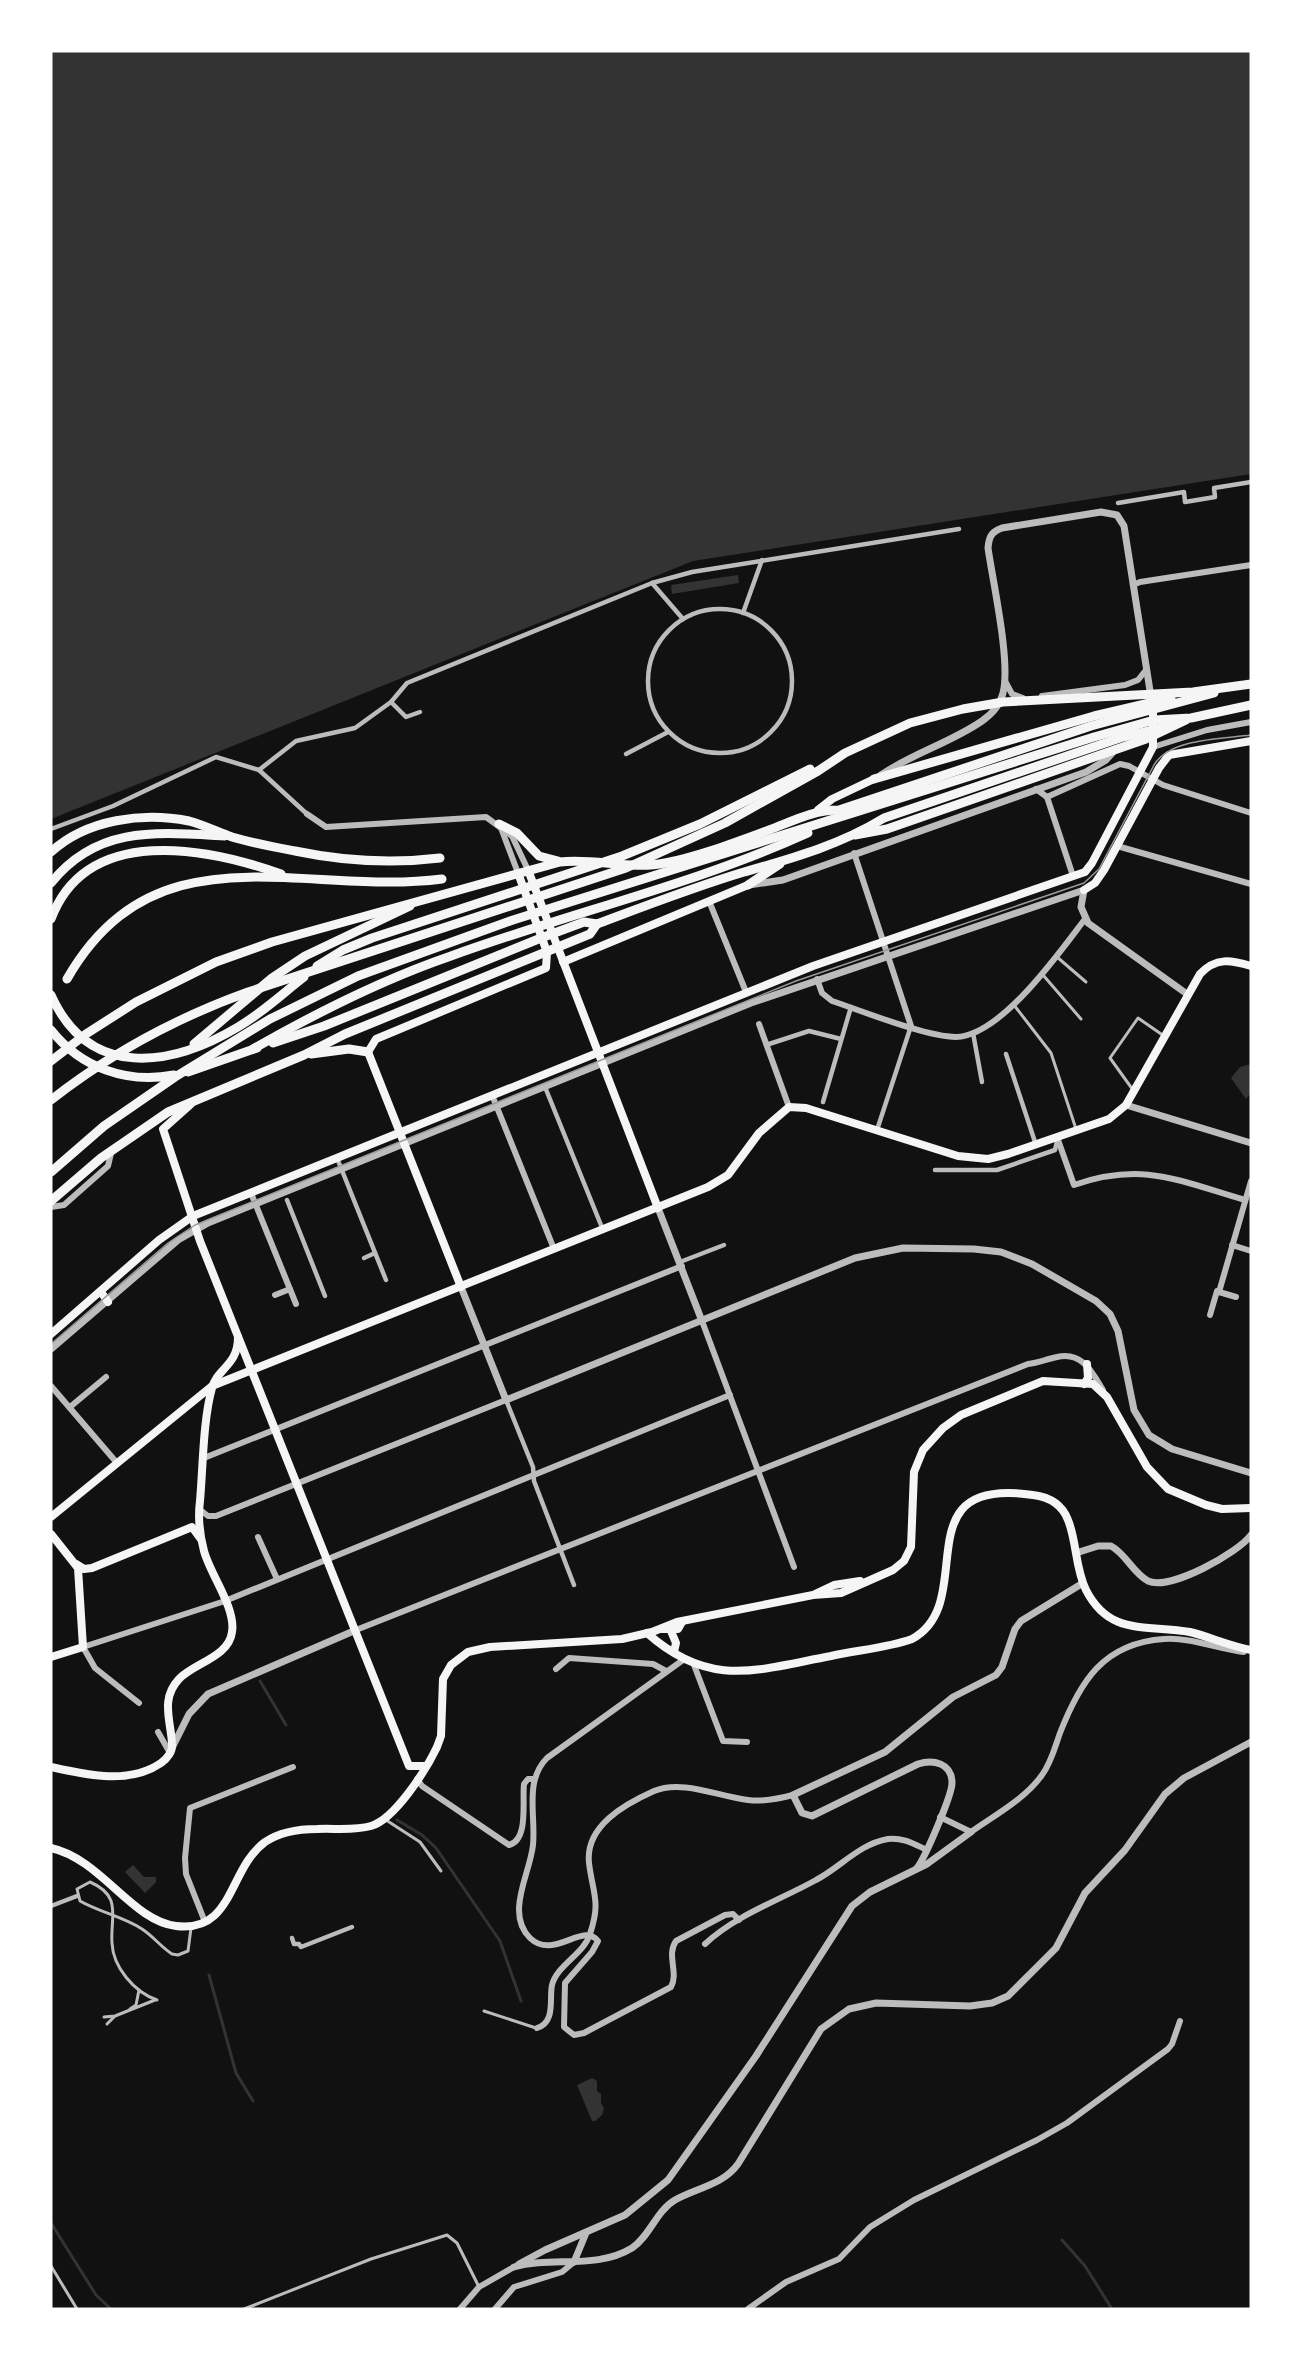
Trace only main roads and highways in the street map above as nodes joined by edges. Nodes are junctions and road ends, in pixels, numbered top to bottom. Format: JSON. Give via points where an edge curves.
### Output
{"nodes":[{"id":1,"x":1251,"y":685,"type":"edge"},
{"id":2,"x":1193,"y":692,"type":"junction"},
{"id":3,"x":1251,"y":707,"type":"edge"},
{"id":4,"x":1152,"y":709,"type":"junction"},
{"id":5,"x":1191,"y":718,"type":"junction"},
{"id":6,"x":1154,"y":730,"type":"junction"},
{"id":7,"x":1251,"y":741,"type":"edge"},
{"id":8,"x":845,"y":753,"type":"junction"},
{"id":9,"x":874,"y":779,"type":"joint"},
{"id":10,"x":818,"y":810,"type":"junction"},
{"id":11,"x":838,"y":819,"type":"junction"},
{"id":12,"x":499,"y":824,"type":"road end"},
{"id":13,"x":855,"y":835,"type":"junction"},
{"id":14,"x":232,"y":837,"type":"junction"},
{"id":15,"x":51,"y":852,"type":"edge"},
{"id":16,"x":441,"y":858,"type":"dead end"},
{"id":17,"x":560,"y":862,"type":"junction"},
{"id":18,"x":780,"y":864,"type":"junction"},
{"id":19,"x":528,"y":870,"type":"junction"},
{"id":20,"x":518,"y":873,"type":"junction"},
{"id":21,"x":288,"y":877,"type":"junction"},
{"id":22,"x":442,"y":879,"type":"dead end"},
{"id":23,"x":51,"y":883,"type":"edge"},
{"id":24,"x":748,"y":885,"type":"joint"},
{"id":25,"x":1084,"y":890,"type":"road end"},
{"id":26,"x":410,"y":906,"type":"junction"},
{"id":27,"x":51,"y":918,"type":"edge"},
{"id":28,"x":597,"y":924,"type":"junction"},
{"id":29,"x":552,"y":933,"type":"junction"},
{"id":30,"x":542,"y":938,"type":"junction"},
{"id":31,"x":557,"y":948,"type":"junction"},
{"id":32,"x":547,"y":952,"type":"junction"},
{"id":33,"x":563,"y":962,"type":"junction"},
{"id":34,"x":1251,"y":966,"type":"edge"},
{"id":35,"x":68,"y":979,"type":"dead end"},
{"id":36,"x":51,"y":995,"type":"edge"},
{"id":37,"x":51,"y":1030,"type":"edge"},
{"id":38,"x":253,"y":1049,"type":"junction"},
{"id":39,"x":185,"y":1050,"type":"junction"},
{"id":40,"x":368,"y":1052,"type":"junction"},
{"id":41,"x":598,"y":1052,"type":"junction"},
{"id":42,"x":304,"y":1055,"type":"junction"},
{"id":43,"x":51,"y":1062,"type":"edge"},
{"id":44,"x":51,"y":1100,"type":"edge"},
{"id":45,"x":194,"y":1102,"type":"junction"},
{"id":46,"x":400,"y":1132,"type":"junction"},
{"id":47,"x":51,"y":1172,"type":"edge"},
{"id":48,"x":51,"y":1202,"type":"edge"},
{"id":49,"x":658,"y":1208,"type":"junction"},
{"id":50,"x":193,"y":1216,"type":"junction"},
{"id":51,"x":461,"y":1287,"type":"junction"},
{"id":52,"x":101,"y":1292,"type":"junction"},
{"id":53,"x":108,"y":1302,"type":"road end"},
{"id":54,"x":237,"y":1330,"type":"junction"},
{"id":55,"x":51,"y":1334,"type":"edge"},
{"id":56,"x":1087,"y":1364,"type":"road end"},
{"id":57,"x":253,"y":1370,"type":"junction"},
{"id":58,"x":1084,"y":1384,"type":"junction"},
{"id":59,"x":212,"y":1386,"type":"junction"},
{"id":60,"x":1251,"y":1508,"type":"edge"},
{"id":61,"x":199,"y":1509,"type":"junction"},
{"id":62,"x":51,"y":1518,"type":"edge"},
{"id":63,"x":181,"y":1530,"type":"junction"},
{"id":64,"x":51,"y":1533,"type":"edge"},
{"id":65,"x":204,"y":1551,"type":"junction"},
{"id":66,"x":76,"y":1563,"type":"junction"},
{"id":67,"x":666,"y":1630,"type":"junction"},
{"id":68,"x":647,"y":1633,"type":"junction"},
{"id":69,"x":1251,"y":1651,"type":"edge"},
{"id":70,"x":674,"y":1652,"type":"junction"},
{"id":71,"x":51,"y":1657,"type":"edge"},
{"id":72,"x":426,"y":1766,"type":"junction"},
{"id":73,"x":51,"y":1767,"type":"edge"},
{"id":74,"x":51,"y":1848,"type":"edge"},
{"id":75,"x":51,"y":1854,"type":"edge"},
{"id":76,"x":71,"y":1854,"type":"junction"}],
"edges":[{"from":1,"to":2,"type":"main road"},
{"from":1,"to":4,"type":"main road"},
{"from":2,"to":8,"type":"main road","via":[[1003,702],[963,709],[910,723]]},
{"from":2,"to":9,"type":"main road"},
{"from":3,"to":5,"type":"main road"},
{"from":3,"to":6,"type":"main road"},
{"from":4,"to":6,"type":"main road"},
{"from":4,"to":10,"type":"main road","via":[[839,810]]},
{"from":5,"to":11,"type":"main road","via":[[1132,726]]},
{"from":5,"to":13,"type":"main road","via":[[1158,735],[887,829]]},
{"from":6,"to":13,"type":"main road","via":[[1123,736],[884,818]]},
{"from":6,"to":41,"type":"main road","via":[[1153,747],[1085,872],[883,941]]},
{"from":7,"to":25,"type":"main road","via":[[1174,753],[1165,758],[1099,878]]},
{"from":8,"to":39,"type":"main road","via":[[646,847],[343,950],[239,1026]]},
{"from":8,"to":44,"type":"main road","via":[[725,823],[626,868],[201,1010],[133,1044]]},
{"from":9,"to":10,"type":"main road"},
{"from":10,"to":17,"type":"main road","via":[[666,863]]},
{"from":11,"to":38,"type":"main road","via":[[755,858],[451,956],[319,1012]]},
{"from":11,"to":47,"type":"main road","via":[[513,920],[358,976],[270,1019],[184,1070],[105,1126]]},
{"from":12,"to":17,"type":"main road","via":[[517,833],[538,856]]},
{"from":13,"to":18,"type":"main road"},
{"from":14,"to":15,"type":"main road","via":[[191,822],[135,818],[87,830]]},
{"from":14,"to":16,"type":"main road","via":[[342,859],[403,862]]},
{"from":14,"to":23,"type":"main road","via":[[156,833],[120,837],[77,858]]},
{"from":17,"to":19,"type":"main road"},
{"from":18,"to":24,"type":"main road"},
{"from":18,"to":28,"type":"main road"},
{"from":19,"to":20,"type":"main road"},
{"from":19,"to":29,"type":"main road"},
{"from":20,"to":26,"type":"main road"},
{"from":20,"to":30,"type":"main road"},
{"from":21,"to":22,"type":"main road","via":[[395,882]]},
{"from":21,"to":27,"type":"main road","via":[[248,862],[207,854],[168,849],[136,852],[112,858],[81,876],[65,893]]},
{"from":21,"to":35,"type":"main road","via":[[205,880],[151,896],[105,929]]},
{"from":24,"to":33,"type":"main road"},
{"from":26,"to":39,"type":"main road","via":[[304,956]]},
{"from":26,"to":43,"type":"main road","via":[[226,958],[162,987],[111,1017]]},
{"from":28,"to":29,"type":"main road","via":[[584,922]]},
{"from":28,"to":31,"type":"main road","via":[[590,934]]},
{"from":29,"to":30,"type":"main road"},
{"from":29,"to":31,"type":"main road"},
{"from":30,"to":32,"type":"main road"},
{"from":30,"to":38,"type":"main road","via":[[324,1026]]},
{"from":31,"to":32,"type":"main road"},
{"from":31,"to":33,"type":"main road"},
{"from":32,"to":40,"type":"main road","via":[[542,971],[376,1039]]},
{"from":32,"to":42,"type":"main road","via":[[345,1034]]},
{"from":33,"to":41,"type":"main road"},
{"from":34,"to":49,"type":"main road","via":[[1232,961],[1212,964],[1200,974],[1126,1105],[1109,1119],[998,1157],[968,1158],[806,1108],[789,1107],[759,1133],[728,1175]]},
{"from":36,"to":39,"type":"main road","via":[[75,1031],[109,1053],[140,1060]]},
{"from":37,"to":38,"type":"main road","via":[[89,1064],[140,1078],[183,1073]]},
{"from":40,"to":42,"type":"main road","via":[[349,1049]]},
{"from":40,"to":46,"type":"main road"},
{"from":41,"to":46,"type":"main road"},
{"from":41,"to":49,"type":"main road"},
{"from":42,"to":45,"type":"main road"},
{"from":45,"to":48,"type":"main road","via":[[168,1112],[112,1149]]},
{"from":45,"to":50,"type":"main road","via":[[163,1129]]},
{"from":46,"to":50,"type":"main road"},
{"from":46,"to":51,"type":"main road"},
{"from":49,"to":51,"type":"main road"},
{"from":50,"to":52,"type":"main road"},
{"from":50,"to":54,"type":"main road"},
{"from":51,"to":57,"type":"main road"},
{"from":52,"to":53,"type":"main road"},
{"from":52,"to":55,"type":"main road"},
{"from":54,"to":57,"type":"main road"},
{"from":54,"to":59,"type":"main road","via":[[233,1359]]},
{"from":56,"to":58,"type":"main road","via":[[1088,1378]]},
{"from":57,"to":59,"type":"main road"},
{"from":57,"to":72,"type":"main road","via":[[409,1766]]},
{"from":58,"to":60,"type":"main road","via":[[1091,1383],[1107,1396],[1147,1467],[1168,1489],[1222,1509]]},
{"from":58,"to":67,"type":"main road","via":[[1042,1382],[970,1410],[943,1428],[923,1450],[915,1466],[912,1540],[907,1557],[893,1570],[872,1579],[834,1585],[813,1595],[682,1622]]},
{"from":59,"to":61,"type":"main road"},
{"from":59,"to":62,"type":"main road"},
{"from":61,"to":63,"type":"main road","via":[[195,1519]]},
{"from":61,"to":65,"type":"main road"},
{"from":63,"to":65,"type":"main road","via":[[195,1528]]},
{"from":63,"to":66,"type":"main road","via":[[92,1568],[84,1569]]},
{"from":64,"to":66,"type":"main road"},
{"from":65,"to":73,"type":"main road","via":[[225,1601],[232,1626],[230,1639],[219,1653],[179,1679],[168,1699],[171,1750],[149,1770],[135,1774],[93,1776]]},
{"from":66,"to":71,"type":"main road","via":[[82,1647]]},
{"from":67,"to":68,"type":"main road"},
{"from":67,"to":70,"type":"main road","via":[[676,1643]]},
{"from":68,"to":70,"type":"main road"},
{"from":68,"to":72,"type":"main road","via":[[598,1642],[482,1648],[463,1655],[443,1679],[441,1736]]},
{"from":69,"to":70,"type":"main road","via":[[1191,1633],[1124,1625],[1099,1608],[1083,1583],[1067,1516],[1053,1501],[1015,1492],[987,1495],[965,1507],[954,1521],[939,1607],[916,1637],[735,1673],[694,1665]]},
{"from":72,"to":76,"type":"main road","via":[[385,1818],[365,1827],[300,1830],[270,1839],[244,1865],[219,1914],[191,1926],[157,1920]]},
{"from":74,"to":76,"type":"main road"},
{"from":75,"to":76,"type":"main road"}]}
